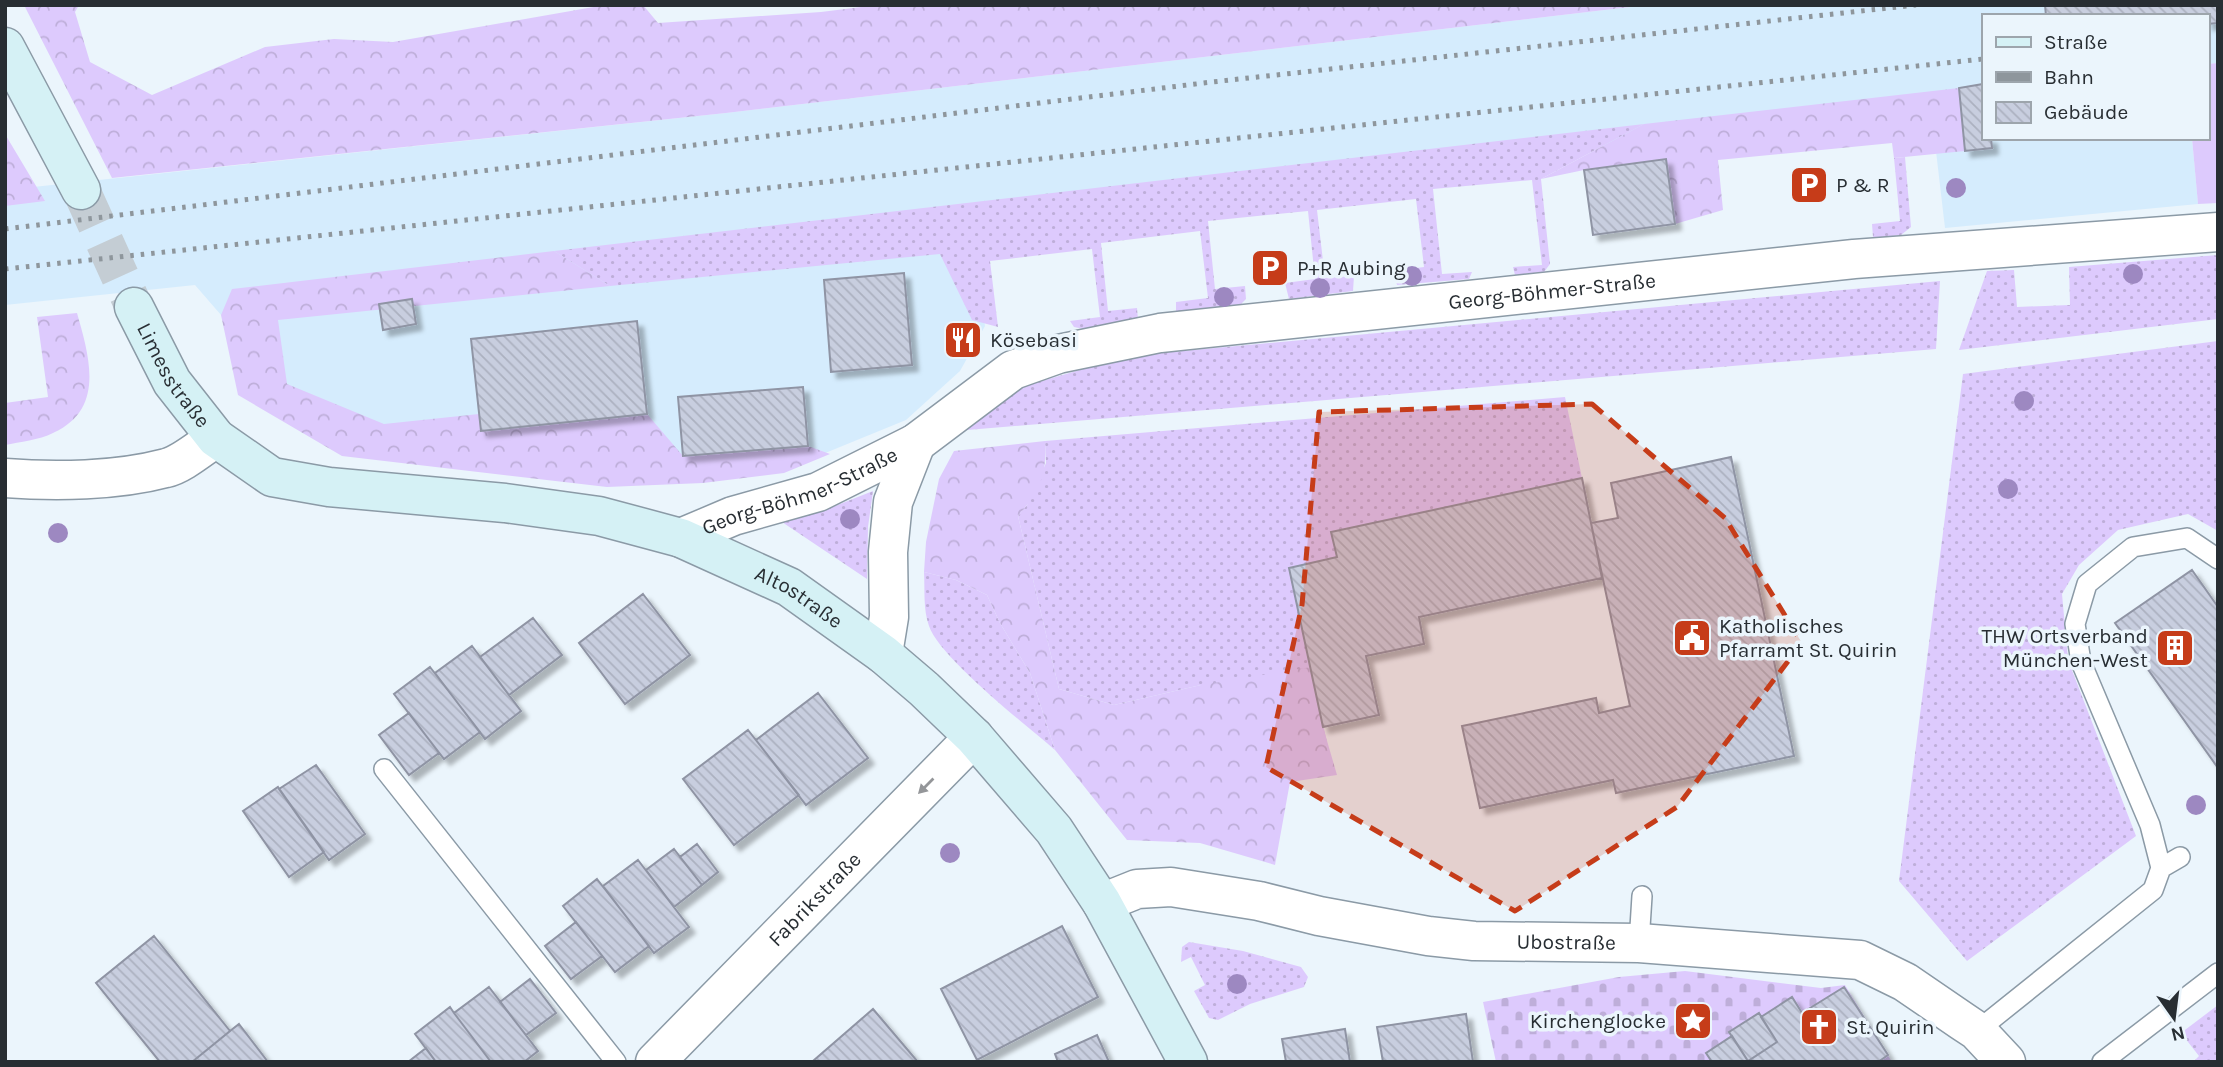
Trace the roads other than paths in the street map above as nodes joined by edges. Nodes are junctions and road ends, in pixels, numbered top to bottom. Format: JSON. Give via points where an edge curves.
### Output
{"nodes":[{"id":1,"x":5,"y":47,"type":"edge"},
{"id":2,"x":81,"y":190,"type":"tunnel mouth"},
{"id":3,"x":2218,"y":232,"type":"edge"},
{"id":4,"x":134,"y":307,"type":"tunnel mouth"},
{"id":5,"x":216,"y":438,"type":"junction"},
{"id":6,"x":916,"y":443,"type":"junction"},
{"id":7,"x":5,"y":478,"type":"edge"},
{"id":8,"x":681,"y":538,"type":"junction"},
{"id":9,"x":2218,"y":559,"type":"edge"},
{"id":10,"x":884,"y":654,"type":"junction"},
{"id":11,"x":974,"y":737,"type":"junction"},
{"id":12,"x":384,"y":769,"type":"dead end"},
{"id":13,"x":2180,"y":857,"type":"dead end"},
{"id":14,"x":2161,"y":868,"type":"junction"},
{"id":15,"x":1642,"y":896,"type":"dead end"},
{"id":16,"x":1102,"y":903,"type":"junction"},
{"id":17,"x":1639,"y":943,"type":"junction"},
{"id":18,"x":2218,"y":973,"type":"edge"},
{"id":19,"x":1977,"y":1031,"type":"junction"},
{"id":20,"x":616,"y":1062,"type":"edge"},
{"id":21,"x":655,"y":1062,"type":"edge"},
{"id":22,"x":1188,"y":1062,"type":"edge"},
{"id":23,"x":2006,"y":1062,"type":"edge"},
{"id":24,"x":2102,"y":1062,"type":"edge"}],
"edges":[{"from":1,"to":2,"type":"main road"},
{"from":3,"to":6,"type":"street","name":"Georg-Böhmer-Straße","via":[[1854,259],[1160,333],[1058,354],[1013,370]]},
{"from":4,"to":5,"type":"main road","name":"Limesstraße","via":[[172,382]]},
{"from":5,"to":7,"type":"street","via":[[168,468],[113,477]]},
{"from":5,"to":8,"type":"main road","name":"Altostraße","via":[[272,477],[599,516]]},
{"from":6,"to":8,"type":"street","name":"Georg-Böhmer-Straße","via":[[818,492],[733,516]]},
{"from":6,"to":10,"type":"street","name":"Georg-Böhmer-Straße","via":[[893,502]]},
{"from":8,"to":10,"type":"main road","name":"Altostraße","via":[[789,587]]},
{"from":9,"to":14,"type":"lane","via":[[2187,538],[2133,547],[2087,584],[2075,624],[2081,662],[2150,825]]},
{"from":10,"to":11,"type":"main road","name":"Altostraße"},
{"from":11,"to":16,"type":"main road","name":"Altostraße","via":[[1054,830]]},
{"from":11,"to":21,"type":"street","name":"Fabrikstraße","one_way":true},
{"from":12,"to":20,"type":"lane"},
{"from":13,"to":14,"type":"lane"},
{"from":14,"to":19,"type":"lane","via":[[2153,890]]},
{"from":15,"to":17,"type":"lane"},
{"from":16,"to":17,"type":"street","name":"Ubostraße","via":[[1137,889],[1171,887],[1428,936]]},
{"from":16,"to":22,"type":"main road","name":"Altostraße"},
{"from":17,"to":19,"type":"street","name":"Ubostraße","via":[[1860,960],[1905,982]]},
{"from":18,"to":24,"type":"lane"},
{"from":19,"to":23,"type":"street","name":"Ubostraße"}]}
